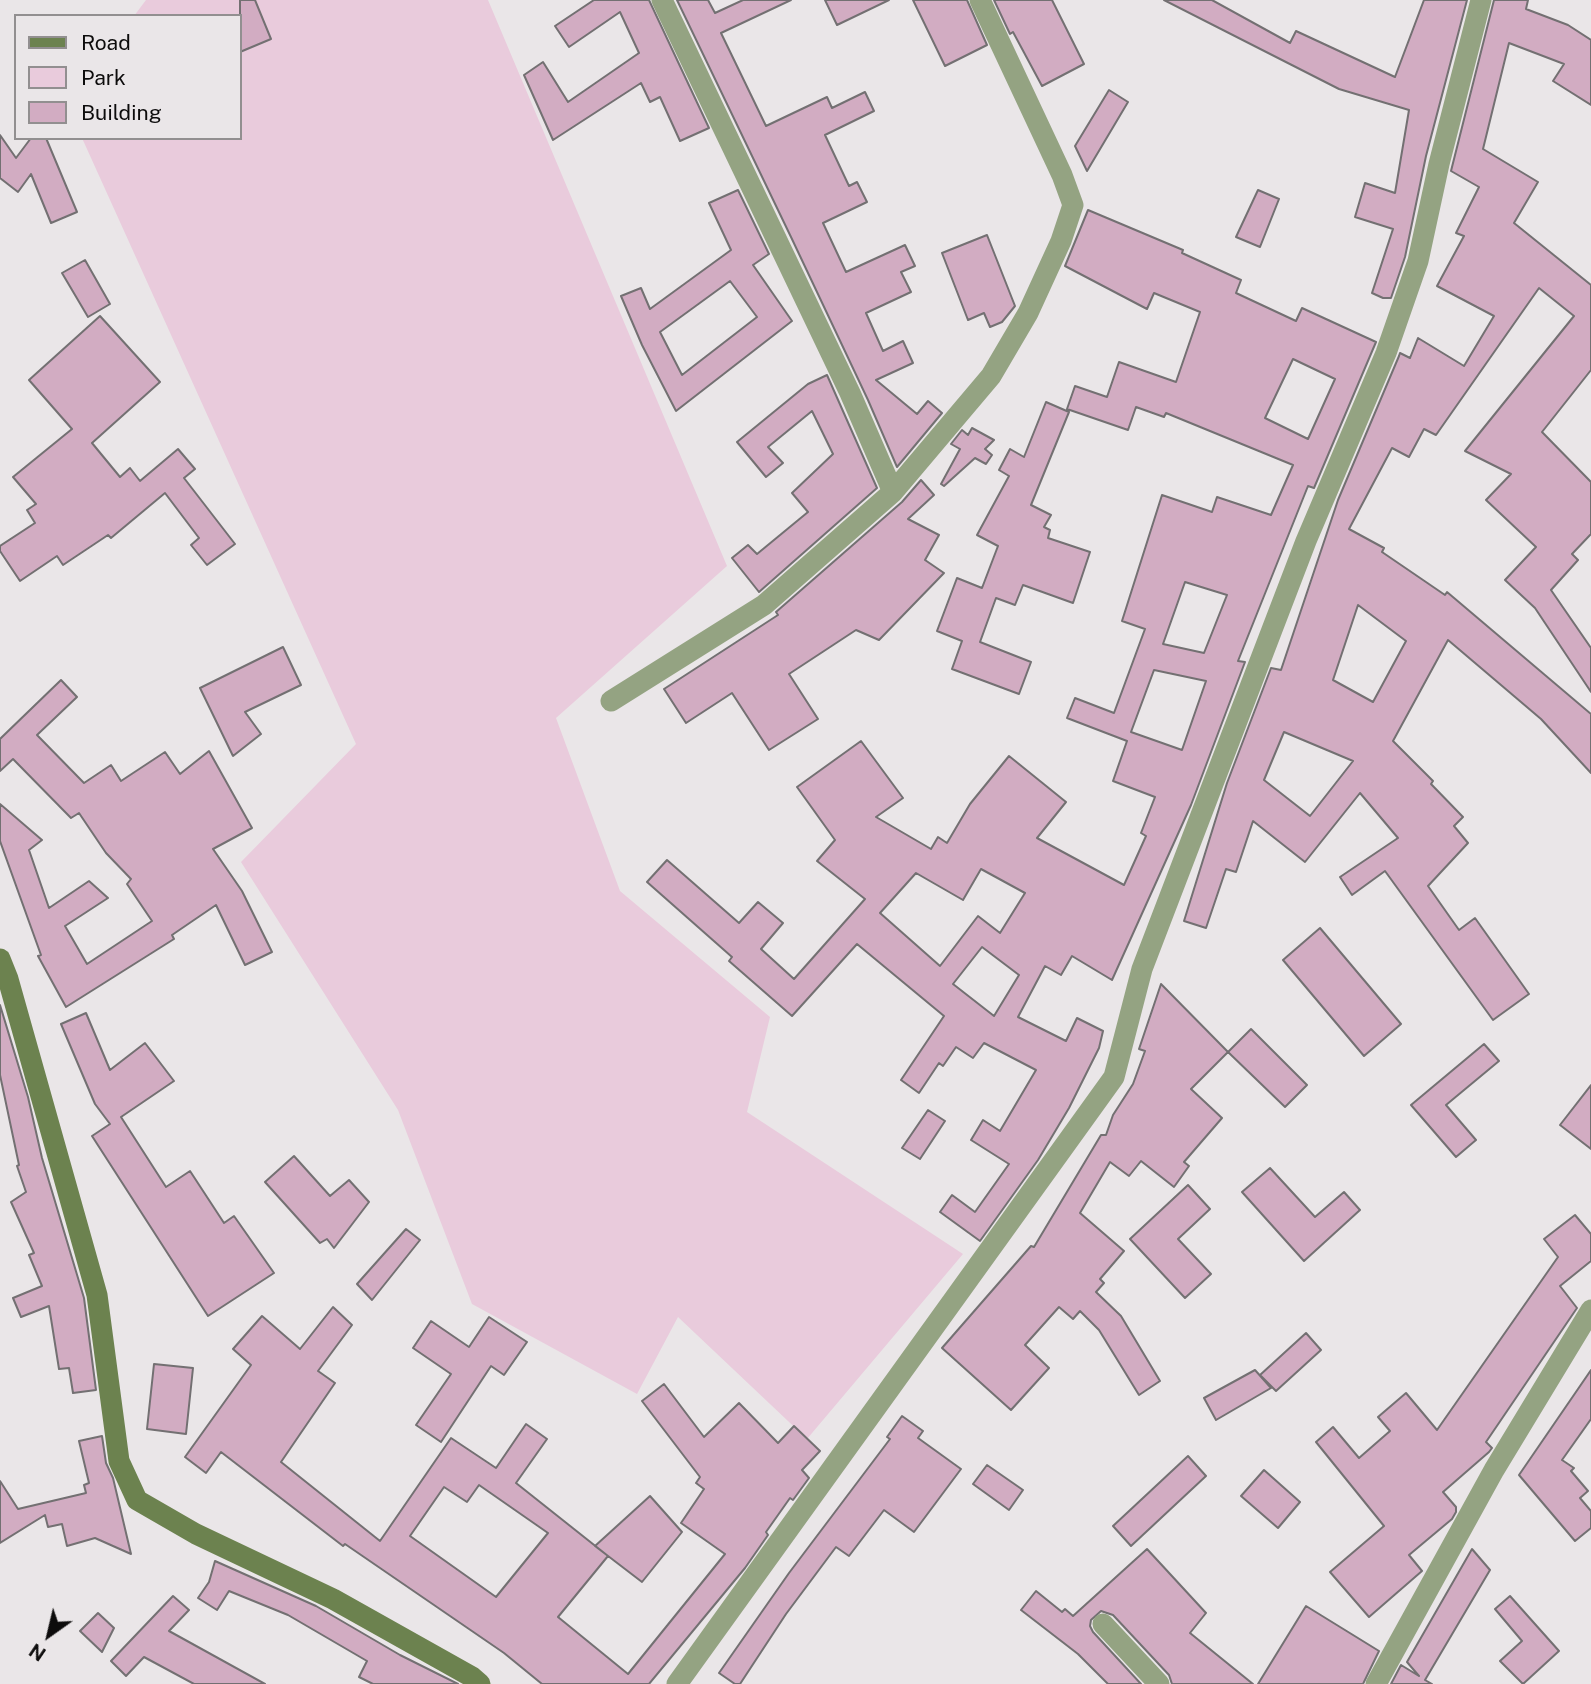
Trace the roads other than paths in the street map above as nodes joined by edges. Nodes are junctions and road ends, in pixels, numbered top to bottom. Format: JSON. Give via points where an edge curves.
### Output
{"nodes":[{"id":1,"x":662,"y":0,"type":"edge"},
{"id":2,"x":980,"y":0,"type":"edge"},
{"id":3,"x":1481,"y":0,"type":"edge"},
{"id":4,"x":893,"y":492,"type":"junction"},
{"id":5,"x":611,"y":701,"type":"dead end"},
{"id":6,"x":0,"y":959,"type":"edge"},
{"id":7,"x":1591,"y":1310,"type":"edge"},
{"id":8,"x":1103,"y":1624,"type":"dead end"},
{"id":9,"x":480,"y":1684,"type":"edge"},
{"id":10,"x":677,"y":1684,"type":"edge"},
{"id":11,"x":1159,"y":1684,"type":"edge"},
{"id":12,"x":1376,"y":1684,"type":"edge"}],
"edges":[{"from":1,"to":4,"type":"street"},
{"from":2,"to":4,"type":"street","via":[[1073,205],[1028,313],[991,376]]},
{"from":3,"to":10,"type":"street","via":[[1418,261],[1386,353],[1306,541],[1142,969],[1114,1077]]},
{"from":4,"to":5,"type":"street","via":[[764,605]]},
{"from":6,"to":9,"type":"street","via":[[97,1295],[119,1461],[136,1500],[333,1600]]},
{"from":7,"to":12,"type":"street","via":[[1494,1470]]},
{"from":8,"to":11,"type":"street"}]}
